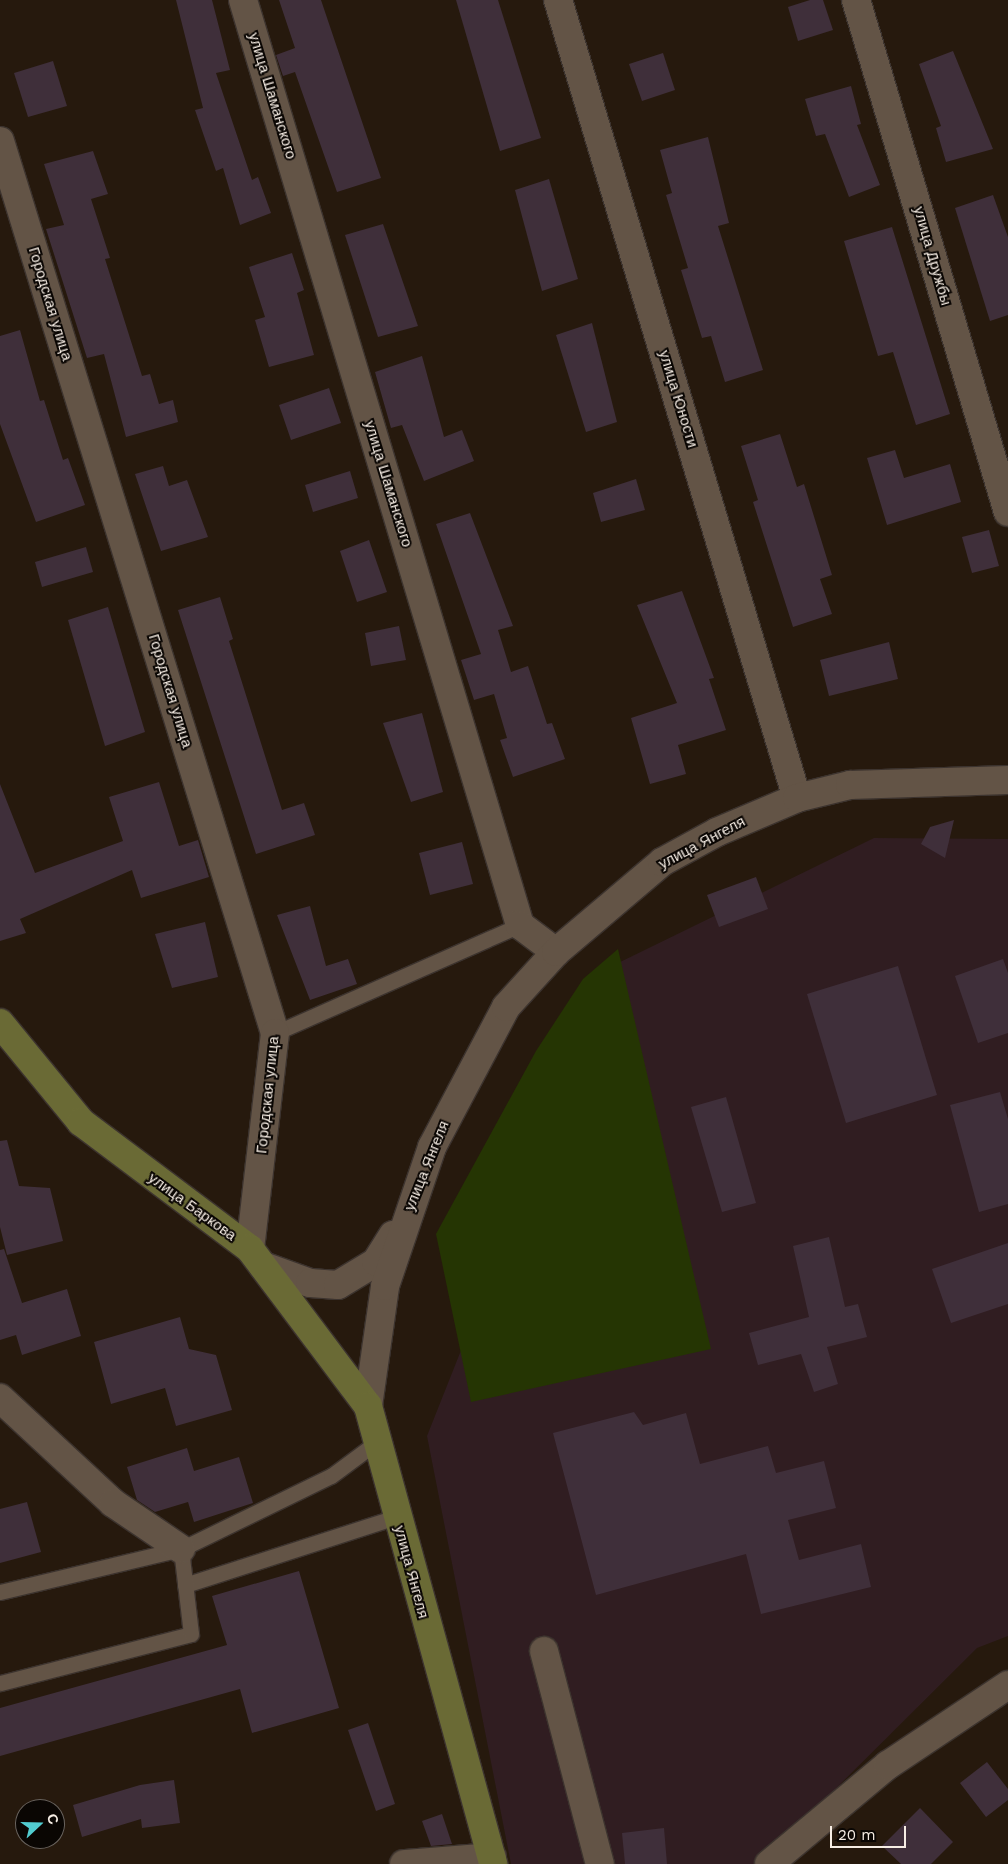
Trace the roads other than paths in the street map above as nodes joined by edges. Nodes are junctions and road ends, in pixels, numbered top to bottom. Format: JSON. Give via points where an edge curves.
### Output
{"nodes":[{"id":1,"x":244,"y":0,"type":"edge"},
{"id":2,"x":558,"y":0,"type":"edge"},
{"id":3,"x":856,"y":0,"type":"edge"},
{"id":4,"x":0,"y":140,"type":"edge"},
{"id":5,"x":1008,"y":512,"type":"edge"},
{"id":6,"x":1008,"y":780,"type":"edge"},
{"id":7,"x":797,"y":798,"type":"junction"},
{"id":8,"x":520,"y":925,"type":"junction"},
{"id":9,"x":556,"y":952,"type":"junction"},
{"id":10,"x":0,"y":1023,"type":"edge"},
{"id":11,"x":276,"y":1033,"type":"junction"},
{"id":12,"x":408,"y":1213,"type":"junction"},
{"id":13,"x":256,"y":1258,"type":"junction"},
{"id":14,"x":0,"y":1398,"type":"edge"},
{"id":15,"x":368,"y":1406,"type":"junction"},
{"id":16,"x":377,"y":1442,"type":"junction"},
{"id":17,"x":396,"y":1517,"type":"junction"},
{"id":18,"x":181,"y":1549,"type":"junction"},
{"id":19,"x":185,"y":1585,"type":"junction"},
{"id":20,"x":0,"y":1592,"type":"edge"},
{"id":21,"x":544,"y":1651,"type":"dead end"},
{"id":22,"x":0,"y":1683,"type":"edge"},
{"id":23,"x":1008,"y":1685,"type":"edge"},
{"id":24,"x":493,"y":1861,"type":"edge"},
{"id":25,"x":404,"y":1864,"type":"edge"},
{"id":26,"x":600,"y":1864,"type":"edge"},
{"id":27,"x":769,"y":1864,"type":"edge"}],
"edges":[{"from":1,"to":8,"type":"street","name":"улица Шаманского"},
{"from":2,"to":7,"type":"street","name":"улица Юности"},
{"from":3,"to":5,"type":"street","name":"улица Дружбы"},
{"from":4,"to":11,"type":"street","name":"Городская улица"},
{"from":6,"to":7,"type":"street","name":"улица Янгеля","via":[[850,785]]},
{"from":7,"to":9,"type":"street","name":"улица Янгеля","via":[[717,832],[662,862]]},
{"from":8,"to":9,"type":"street"},
{"from":8,"to":11,"type":"lane"},
{"from":9,"to":12,"type":"street","name":"улица Янгеля","via":[[506,1007],[432,1147]]},
{"from":10,"to":13,"type":"main road","name":"улица Баркова","via":[[80,1122]]},
{"from":11,"to":13,"type":"street","name":"Городская улица"},
{"from":12,"to":13,"type":"street","via":[[376,1262],[338,1285],[310,1284]]},
{"from":12,"to":15,"type":"street","name":"улица Янгеля","via":[[385,1286]]},
{"from":13,"to":15,"type":"main road","name":"улица Баркова"},
{"from":14,"to":18,"type":"street","via":[[113,1503]]},
{"from":15,"to":16,"type":"main road","name":"улица Янгеля"},
{"from":16,"to":17,"type":"main road","name":"улица Янгеля"},
{"from":16,"to":18,"type":"lane","via":[[331,1476]]},
{"from":17,"to":19,"type":"lane"},
{"from":17,"to":24,"type":"main road","name":"улица Янгеля"},
{"from":18,"to":19,"type":"lane"},
{"from":18,"to":20,"type":"lane"},
{"from":19,"to":22,"type":"lane","via":[[191,1634]]},
{"from":21,"to":26,"type":"street"},
{"from":23,"to":27,"type":"street","via":[[888,1765]]},
{"from":24,"to":25,"type":"street"}]}
